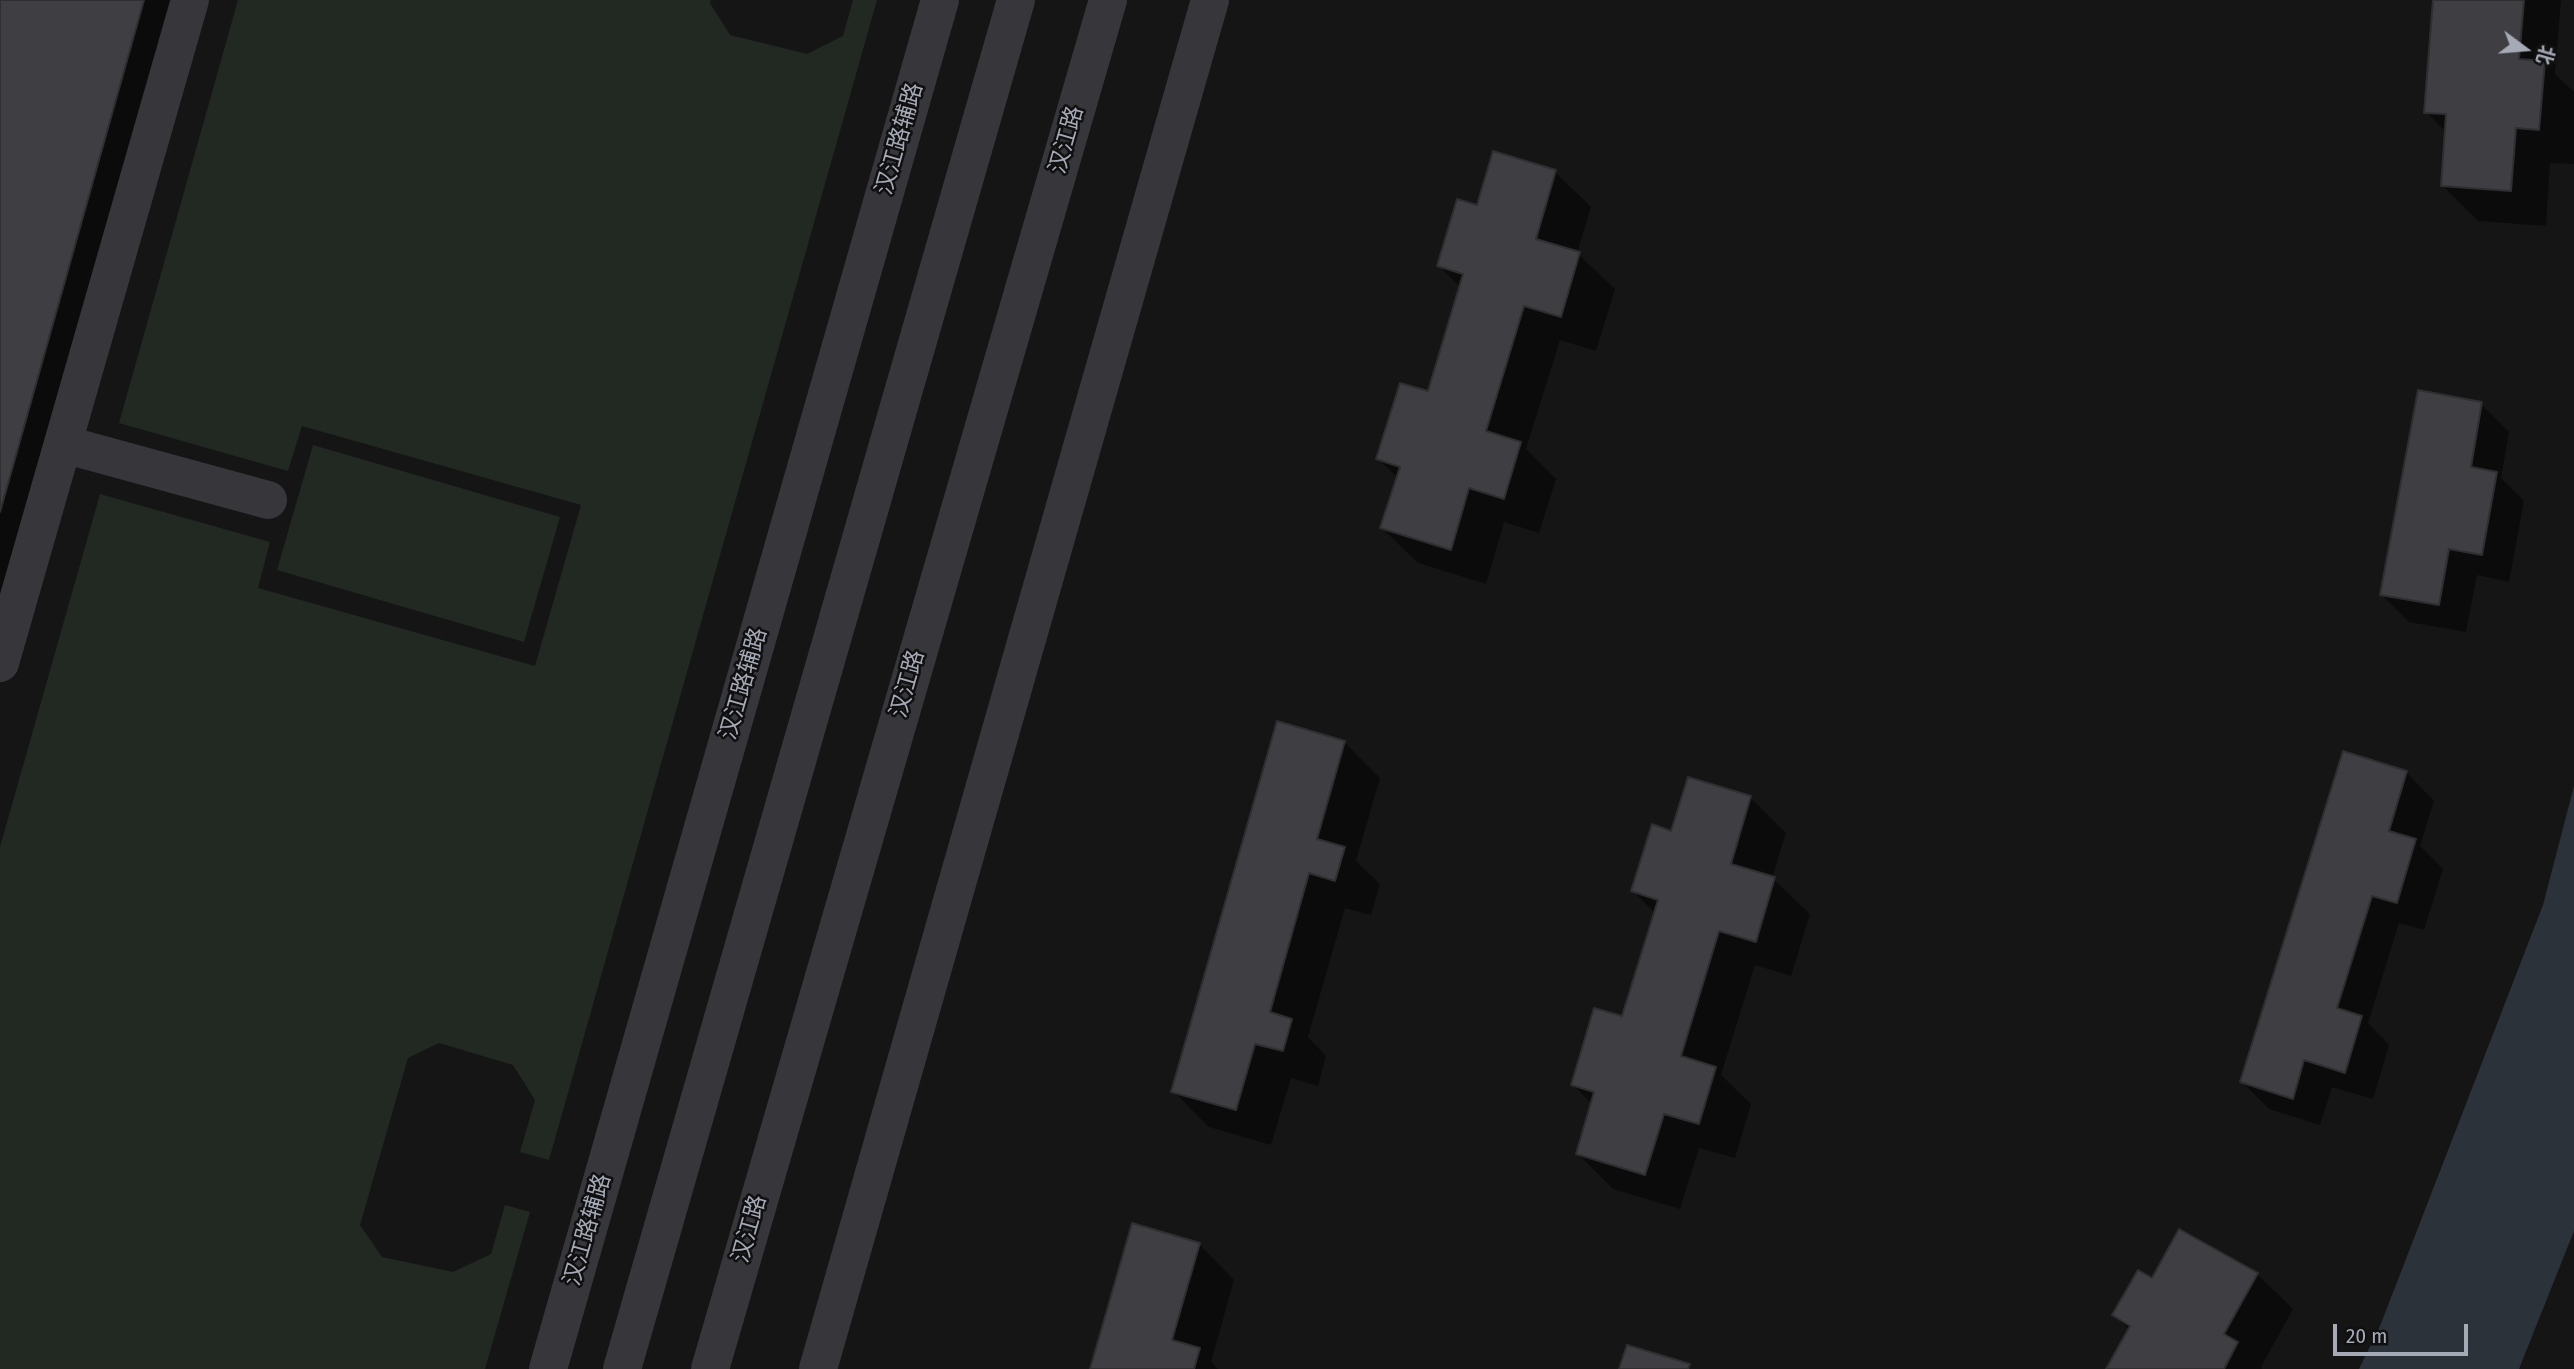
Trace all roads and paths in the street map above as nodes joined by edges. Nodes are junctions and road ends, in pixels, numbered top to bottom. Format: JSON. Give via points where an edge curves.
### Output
{"nodes":[{"id":1,"x":190,"y":0,"type":"edge"},
{"id":2,"x":940,"y":0,"type":"edge"},
{"id":3,"x":1016,"y":0,"type":"edge"},
{"id":4,"x":1108,"y":0,"type":"edge"},
{"id":5,"x":1210,"y":0,"type":"edge"},
{"id":6,"x":63,"y":444,"type":"junction"},
{"id":7,"x":268,"y":500,"type":"dead end"},
{"id":8,"x":0,"y":663,"type":"edge"},
{"id":9,"x":548,"y":1369,"type":"edge"},
{"id":10,"x":622,"y":1369,"type":"edge"},
{"id":11,"x":710,"y":1369,"type":"edge"},
{"id":12,"x":818,"y":1369,"type":"edge"}],
"edges":[{"from":1,"to":6,"type":"street"},
{"from":2,"to":9,"type":"street","name":"汉江路辅路"},
{"from":3,"to":10,"type":"street"},
{"from":4,"to":11,"type":"street","name":"汉江路"},
{"from":5,"to":12,"type":"street"},
{"from":6,"to":7,"type":"street"},
{"from":6,"to":8,"type":"street"}]}
